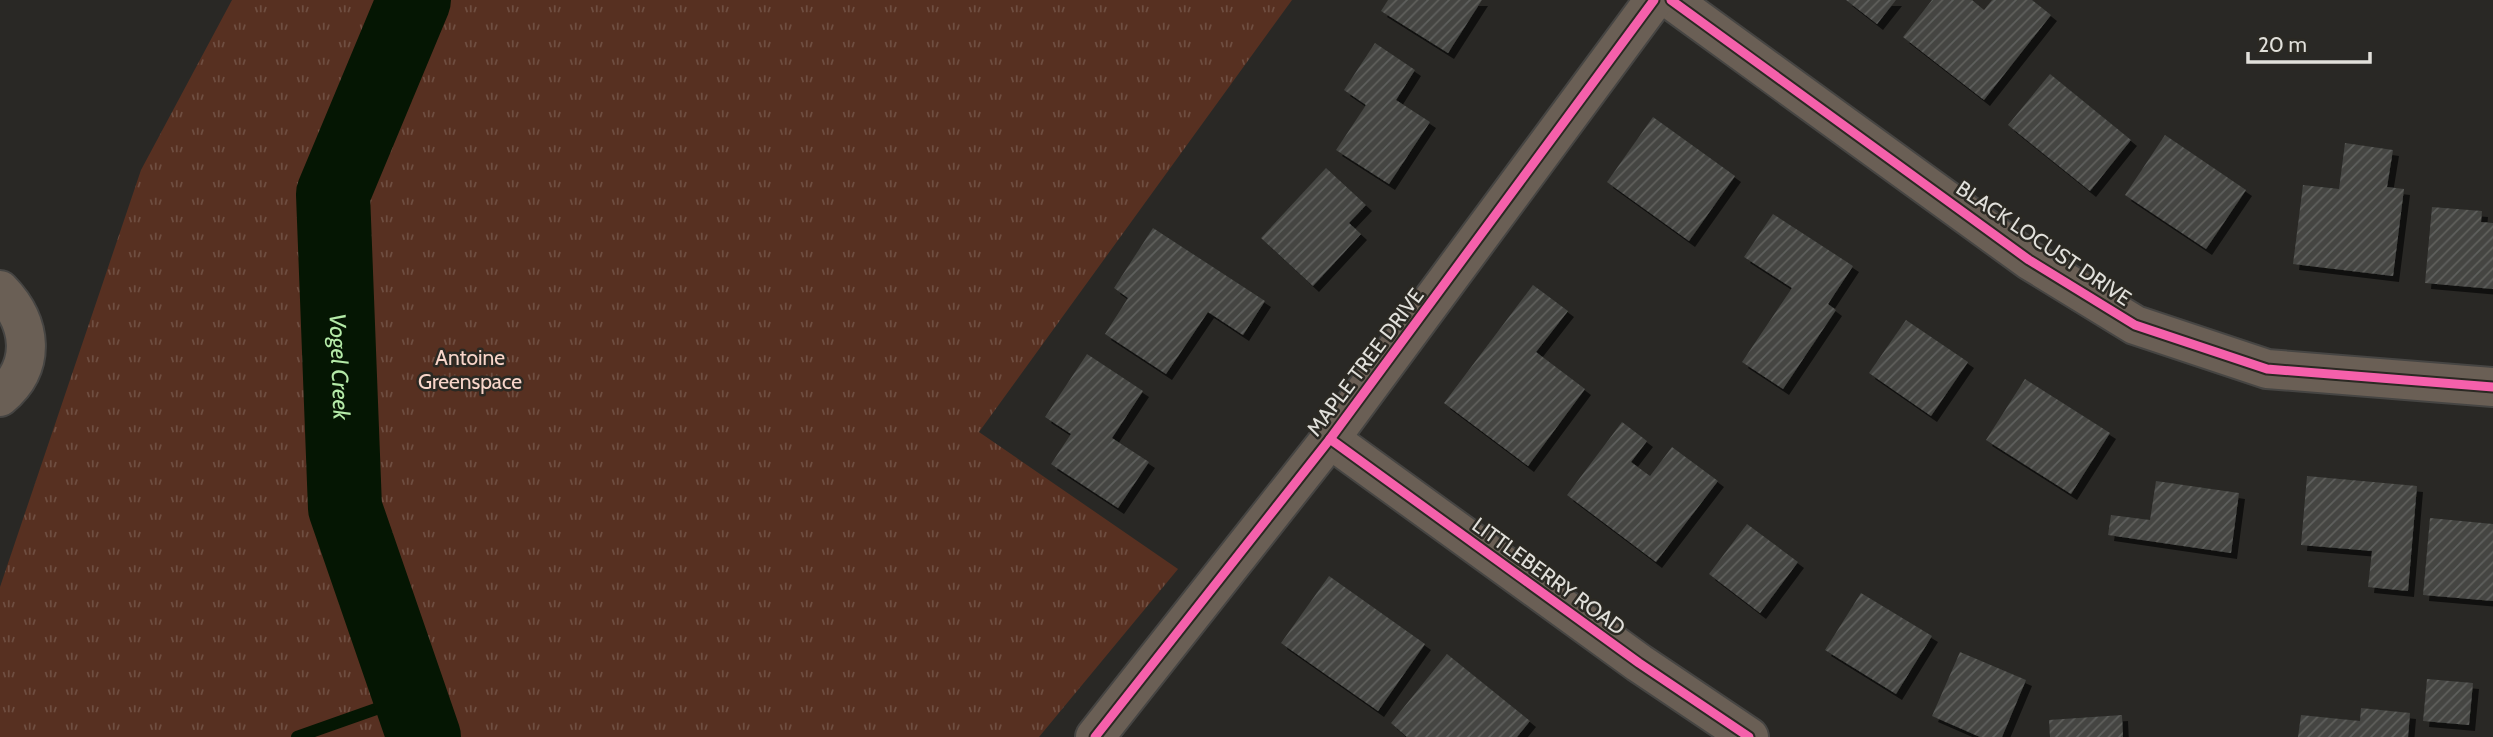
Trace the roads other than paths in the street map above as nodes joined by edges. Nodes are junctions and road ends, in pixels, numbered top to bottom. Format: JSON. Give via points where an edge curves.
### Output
{"nodes":[{"id":1,"x":1654,"y":0,"type":"edge"},
{"id":2,"x":1671,"y":0,"type":"edge"},
{"id":3,"x":0,"y":290,"type":"edge"},
{"id":4,"x":2493,"y":387,"type":"edge"},
{"id":5,"x":0,"y":397,"type":"edge"},
{"id":6,"x":1330,"y":439,"type":"junction"},
{"id":7,"x":1095,"y":737,"type":"edge"},
{"id":8,"x":1749,"y":737,"type":"edge"}],
"edges":[{"from":1,"to":6,"type":"street","name":"MAPLE TREE DRIVE"},
{"from":2,"to":4,"type":"street","name":"BLACK LOCUST DRIVE","via":[[2029,260],[2135,325],[2267,369]]},
{"from":3,"to":5,"type":"street","via":[[24,324],[27,346],[22,369]]},
{"from":6,"to":7,"type":"street","name":"MAPLE TREE DRIVE"},
{"from":6,"to":8,"type":"street","name":"LITTLEBERRY ROAD"}]}
